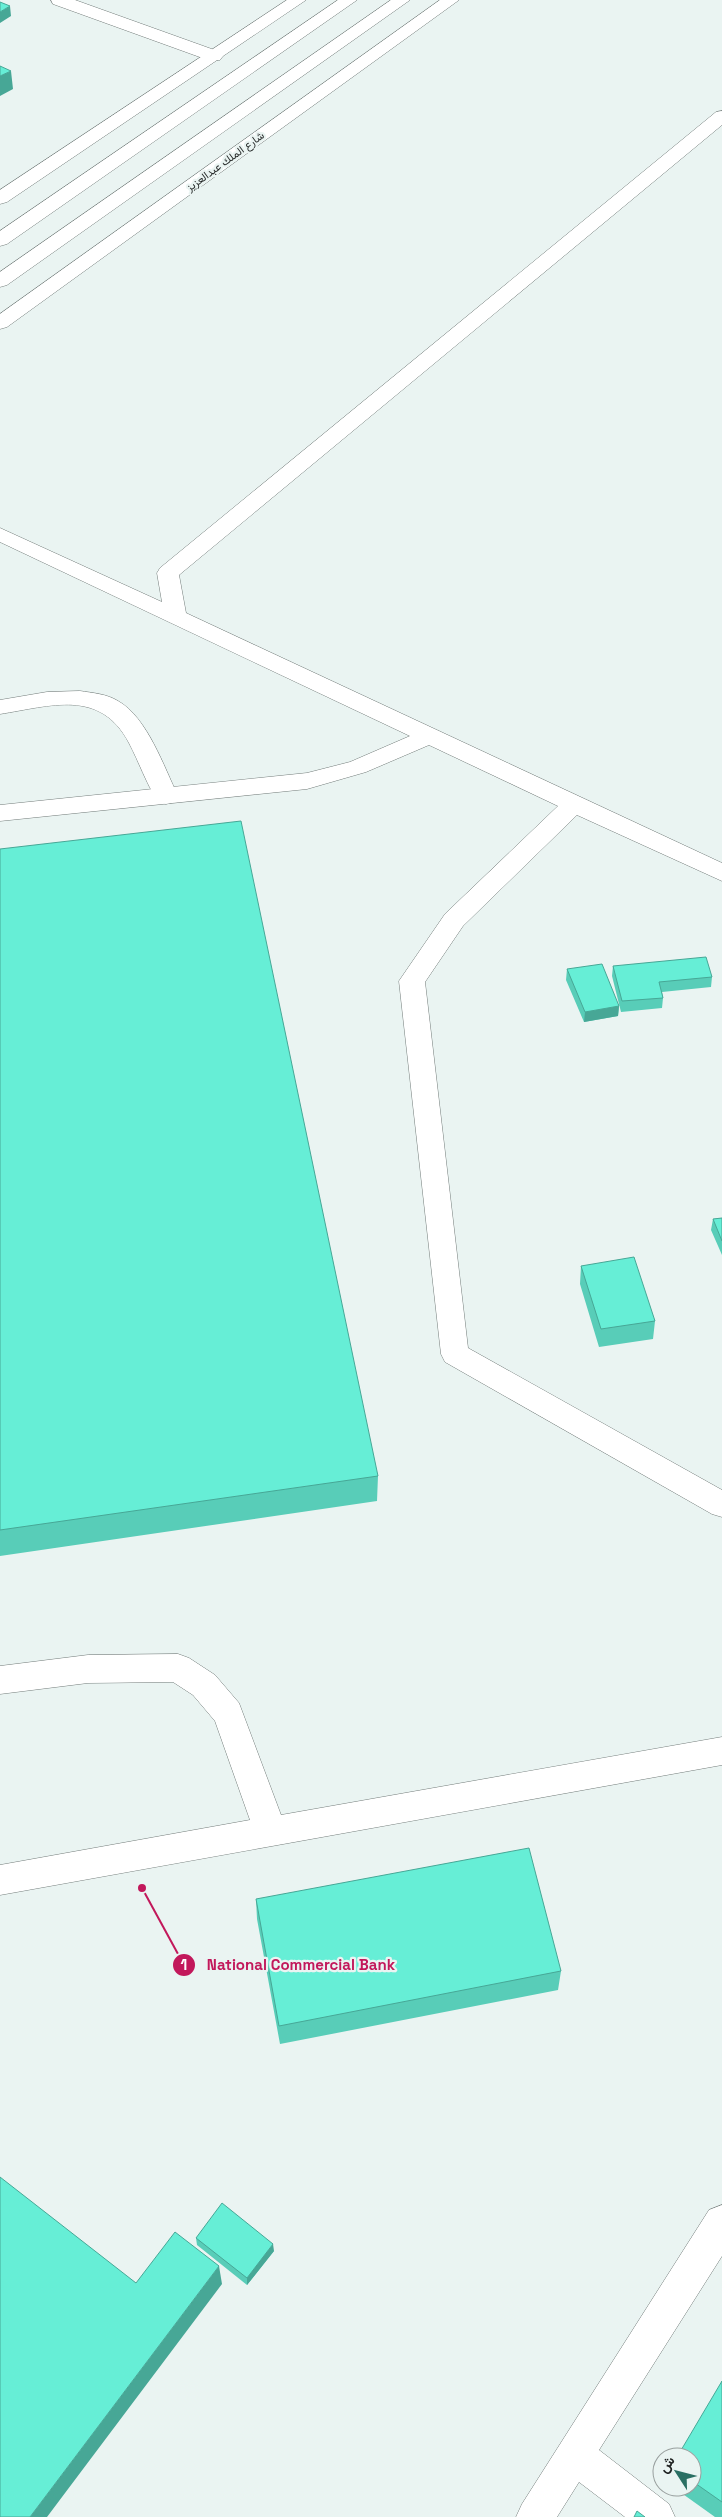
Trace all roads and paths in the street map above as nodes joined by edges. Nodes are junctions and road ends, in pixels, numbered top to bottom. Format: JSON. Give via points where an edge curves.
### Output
{"nodes":[{"id":1,"x":59,"y":0,"type":"edge"},
{"id":2,"x":298,"y":0,"type":"edge"},
{"id":3,"x":349,"y":0,"type":"edge"},
{"id":4,"x":402,"y":0,"type":"edge"},
{"id":5,"x":451,"y":0,"type":"edge"},
{"id":6,"x":214,"y":56,"type":"junction"},
{"id":7,"x":722,"y":116,"type":"edge"},
{"id":8,"x":0,"y":198,"type":"edge"},
{"id":9,"x":0,"y":240,"type":"edge"},
{"id":10,"x":0,"y":282,"type":"edge"},
{"id":11,"x":0,"y":322,"type":"edge"},
{"id":12,"x":0,"y":534,"type":"edge"},
{"id":13,"x":176,"y":616,"type":"junction"},
{"id":14,"x":0,"y":707,"type":"edge"},
{"id":15,"x":429,"y":736,"type":"junction"},
{"id":16,"x":166,"y":796,"type":"junction"},
{"id":17,"x":574,"y":804,"type":"junction"},
{"id":18,"x":0,"y":813,"type":"edge"},
{"id":19,"x":722,"y":873,"type":"edge"},
{"id":20,"x":722,"y":1505,"type":"edge"},
{"id":21,"x":0,"y":1680,"type":"edge"},
{"id":22,"x":722,"y":1751,"type":"edge"},
{"id":23,"x":270,"y":1830,"type":"junction"},
{"id":24,"x":0,"y":1880,"type":"edge"},
{"id":25,"x":722,"y":2223,"type":"edge"},
{"id":26,"x":574,"y":2455,"type":"junction"},
{"id":27,"x":535,"y":2517,"type":"edge"},
{"id":28,"x":656,"y":2517,"type":"edge"}],
"edges":[{"from":1,"to":6,"type":"street"},
{"from":2,"to":6,"type":"street"},
{"from":3,"to":9,"type":"street"},
{"from":4,"to":10,"type":"street"},
{"from":5,"to":11,"type":"street","name":"شارع الملك عبدالعزيز"},
{"from":6,"to":8,"type":"street"},
{"from":7,"to":13,"type":"street","via":[[168,573]]},
{"from":12,"to":13,"type":"street"},
{"from":13,"to":15,"type":"street"},
{"from":14,"to":16,"type":"street","via":[[72,697],[110,707],[121,713],[130,724]]},
{"from":15,"to":16,"type":"street","via":[[358,767],[307,782]]},
{"from":15,"to":17,"type":"street"},
{"from":16,"to":18,"type":"street"},
{"from":17,"to":19,"type":"street"},
{"from":17,"to":20,"type":"street","via":[[454,920],[412,981],[455,1354]]},
{"from":21,"to":23,"type":"street","via":[[88,1669],[178,1668],[204,1685],[228,1713]]},
{"from":22,"to":23,"type":"street"},
{"from":23,"to":24,"type":"street"},
{"from":25,"to":26,"type":"street"},
{"from":26,"to":27,"type":"street"},
{"from":26,"to":28,"type":"street"}]}
